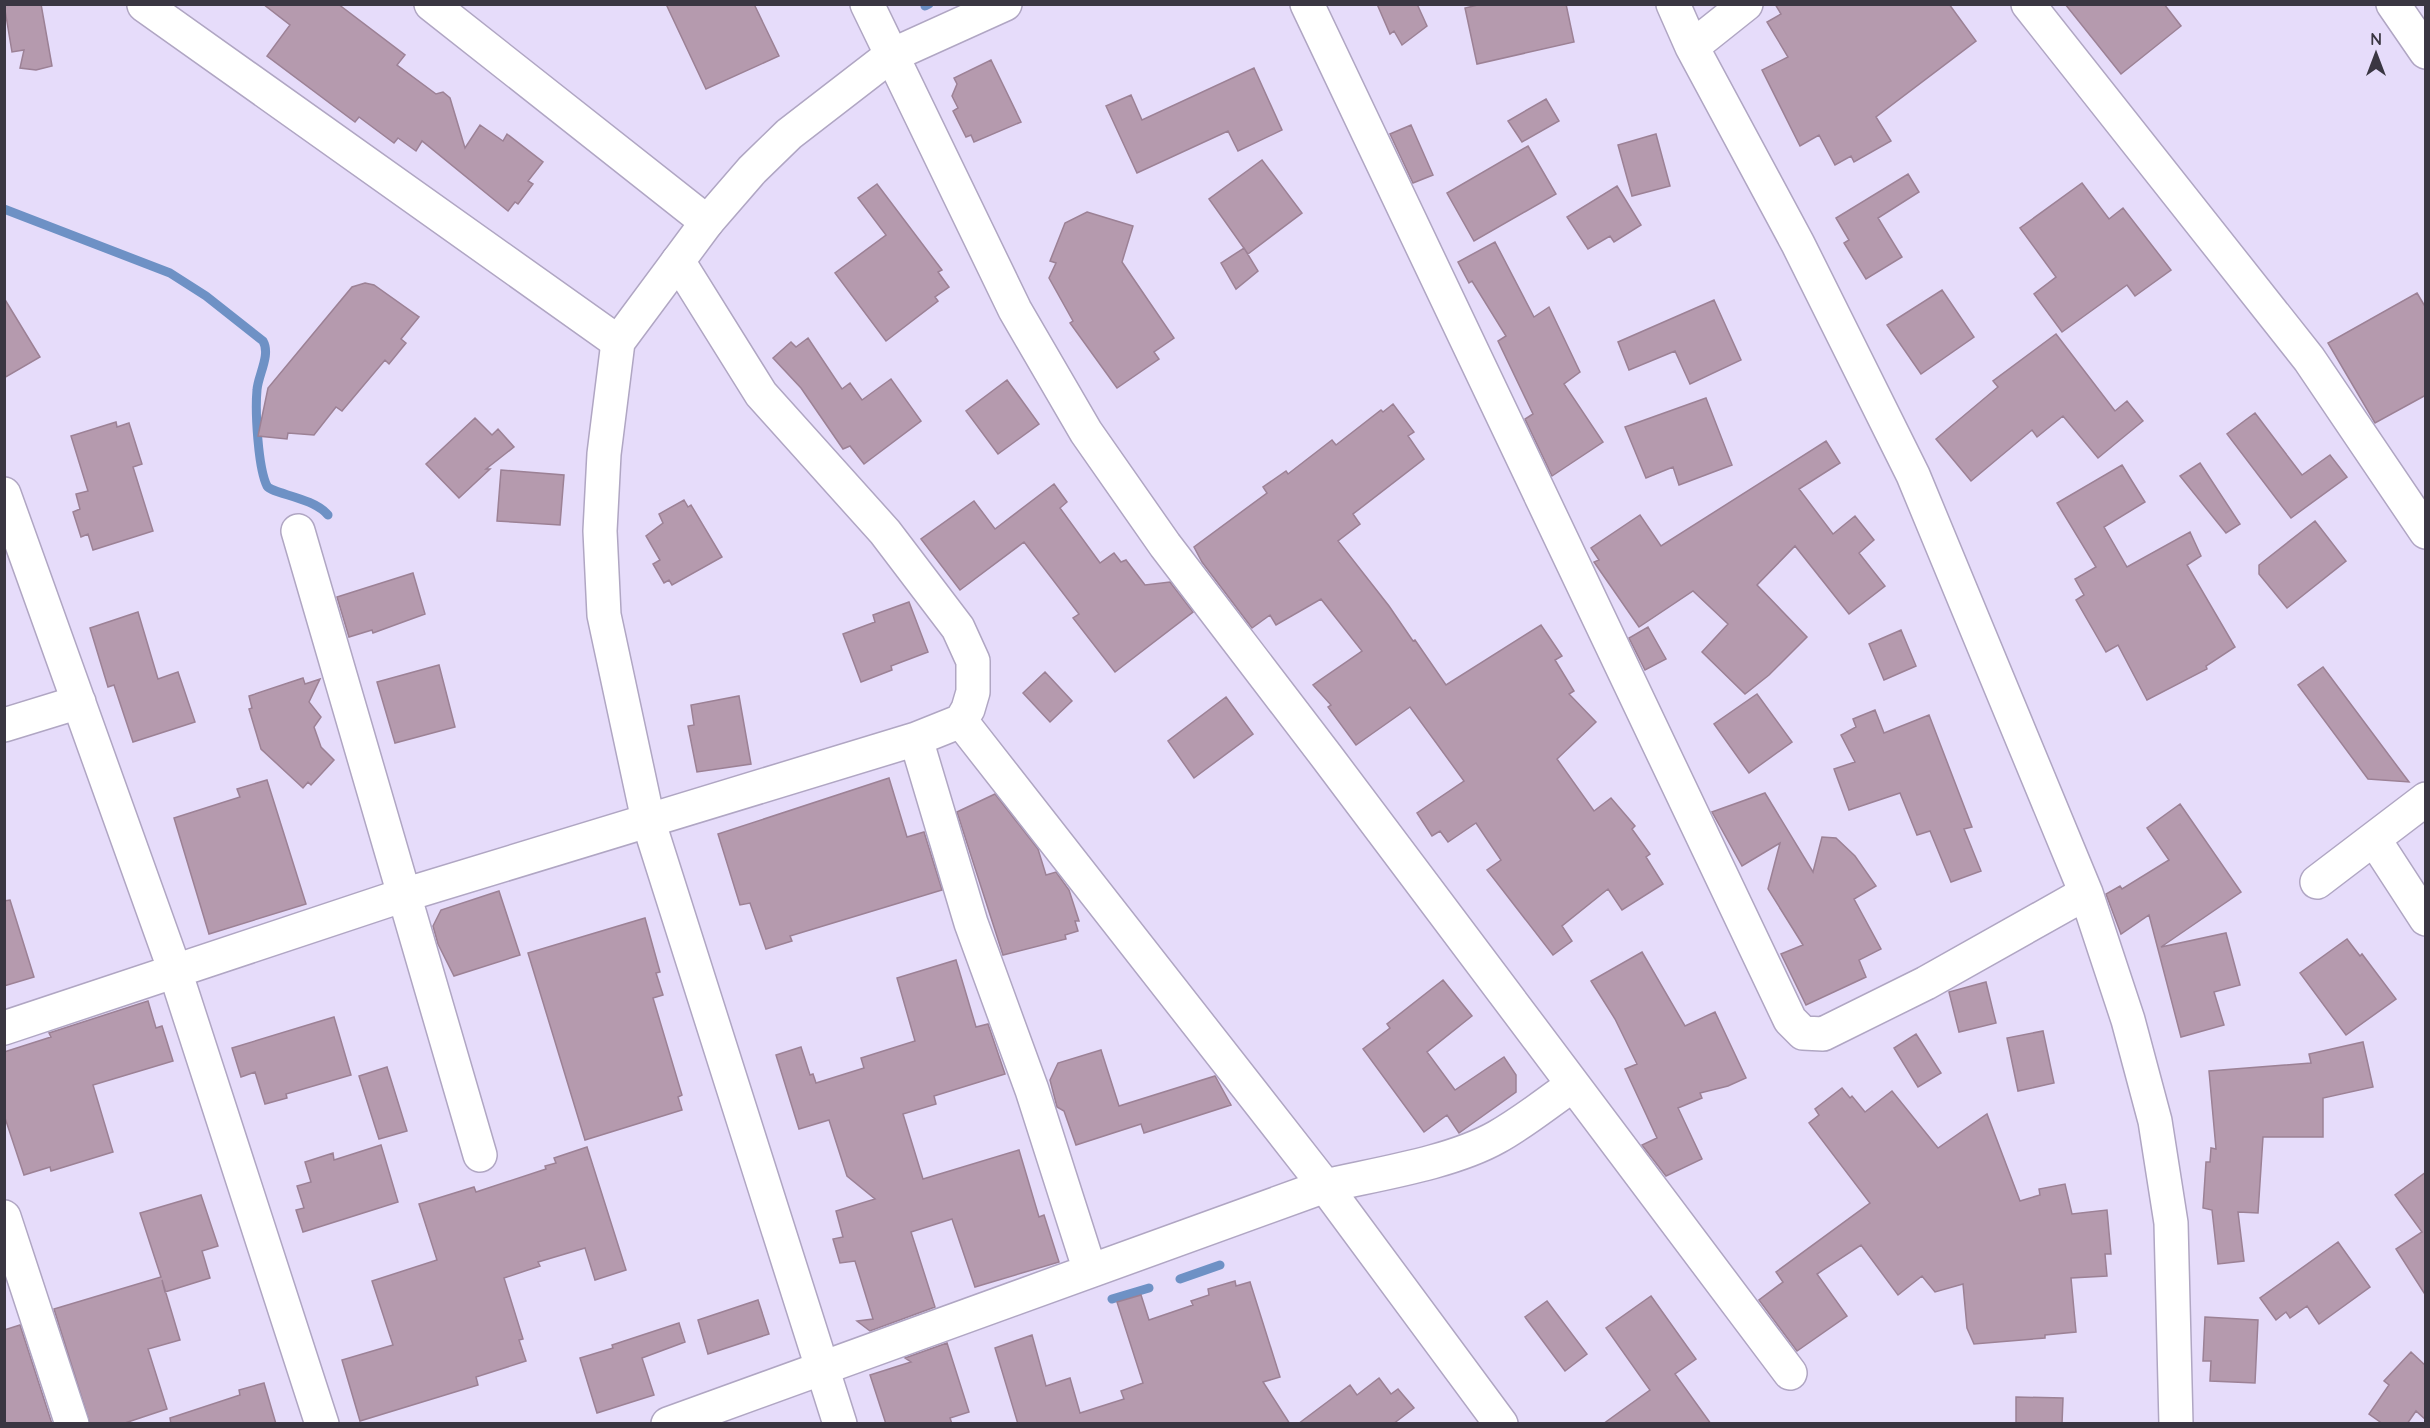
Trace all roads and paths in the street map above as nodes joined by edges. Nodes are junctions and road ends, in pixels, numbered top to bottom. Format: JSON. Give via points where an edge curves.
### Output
{"nodes":[{"id":1,"x":431,"y":4,"type":"edge"},
{"id":2,"x":867,"y":4,"type":"edge"},
{"id":3,"x":1005,"y":4,"type":"edge"},
{"id":4,"x":1307,"y":4,"type":"edge"},
{"id":5,"x":1673,"y":4,"type":"edge"},
{"id":6,"x":1746,"y":4,"type":"edge"},
{"id":7,"x":2028,"y":4,"type":"edge"},
{"id":8,"x":2393,"y":4,"type":"edge"},
{"id":9,"x":144,"y":5,"type":"edge"},
{"id":10,"x":1692,"y":47,"type":"junction"},
{"id":11,"x":2426,"y":52,"type":"edge"},
{"id":12,"x":890,"y":56,"type":"junction"},
{"id":13,"x":707,"y":222,"type":"junction"},
{"id":14,"x":678,"y":261,"type":"junction"},
{"id":15,"x":618,"y":342,"type":"junction"},
{"id":16,"x":4,"y":494,"type":"edge"},
{"id":17,"x":298,"y":531,"type":"dead end"},
{"id":18,"x":2426,"y":532,"type":"edge"},
{"id":19,"x":79,"y":702,"type":"junction"},
{"id":20,"x":961,"y":721,"type":"junction"},
{"id":21,"x":4,"y":725,"type":"edge"},
{"id":22,"x":916,"y":739,"type":"junction"},
{"id":23,"x":2426,"y":799,"type":"edge"},
{"id":24,"x":648,"y":820,"type":"junction"},
{"id":25,"x":2374,"y":839,"type":"junction"},
{"id":26,"x":2316,"y":882,"type":"dead end"},
{"id":27,"x":2086,"y":893,"type":"junction"},
{"id":28,"x":404,"y":895,"type":"junction"},
{"id":29,"x":2426,"y":919,"type":"edge"},
{"id":30,"x":175,"y":971,"type":"junction"},
{"id":31,"x":4,"y":1028,"type":"edge"},
{"id":32,"x":1573,"y":1085,"type":"junction"},
{"id":33,"x":480,"y":1155,"type":"dead end"},
{"id":34,"x":1325,"y":1186,"type":"junction"},
{"id":35,"x":4,"y":1217,"type":"edge"},
{"id":36,"x":1090,"y":1271,"type":"junction"},
{"id":37,"x":823,"y":1367,"type":"junction"},
{"id":38,"x":1790,"y":1374,"type":"dead end"},
{"id":39,"x":72,"y":1424,"type":"edge"},
{"id":40,"x":322,"y":1424,"type":"edge"},
{"id":41,"x":668,"y":1424,"type":"edge"},
{"id":42,"x":840,"y":1424,"type":"edge"},
{"id":43,"x":1502,"y":1424,"type":"edge"},
{"id":44,"x":2176,"y":1424,"type":"edge"}],
"edges":[{"from":1,"to":13,"type":"street"},
{"from":2,"to":12,"type":"street"},
{"from":3,"to":12,"type":"street"},
{"from":4,"to":27,"type":"street","via":[[1790,1020],[1803,1033],[1823,1034],[1926,983]]},
{"from":5,"to":10,"type":"street"},
{"from":6,"to":10,"type":"street"},
{"from":7,"to":18,"type":"street","via":[[2309,359]]},
{"from":8,"to":11,"type":"street"},
{"from":9,"to":15,"type":"street"},
{"from":10,"to":27,"type":"street","via":[[1798,244],[1913,475]]},
{"from":12,"to":13,"type":"street","via":[[789,134]]},
{"from":12,"to":32,"type":"street","via":[[1015,310],[1086,432],[1165,545]]},
{"from":13,"to":14,"type":"street"},
{"from":14,"to":15,"type":"street"},
{"from":14,"to":20,"type":"street","via":[[761,394],[885,532],[958,627],[973,661],[973,692]]},
{"from":15,"to":24,"type":"street","via":[[602,487],[604,615]]},
{"from":16,"to":19,"type":"street"},
{"from":17,"to":28,"type":"street"},
{"from":19,"to":21,"type":"street"},
{"from":19,"to":30,"type":"street"},
{"from":20,"to":22,"type":"street"},
{"from":20,"to":34,"type":"street"},
{"from":22,"to":24,"type":"street"},
{"from":22,"to":36,"type":"street","via":[[971,923],[1032,1090]]},
{"from":23,"to":25,"type":"street"},
{"from":24,"to":28,"type":"street"},
{"from":24,"to":37,"type":"street"},
{"from":25,"to":26,"type":"street"},
{"from":25,"to":29,"type":"street"},
{"from":27,"to":44,"type":"street","via":[[2128,1020],[2155,1121],[2171,1223]]},
{"from":28,"to":30,"type":"street"},
{"from":28,"to":33,"type":"street"},
{"from":30,"to":31,"type":"street"},
{"from":30,"to":40,"type":"street"},
{"from":32,"to":34,"type":"street","via":[[1498,1137],[1475,1148]]},
{"from":32,"to":38,"type":"street"},
{"from":34,"to":36,"type":"street"},
{"from":34,"to":43,"type":"street"},
{"from":35,"to":39,"type":"street"},
{"from":36,"to":37,"type":"street"},
{"from":37,"to":41,"type":"street"},
{"from":37,"to":42,"type":"street"}]}
